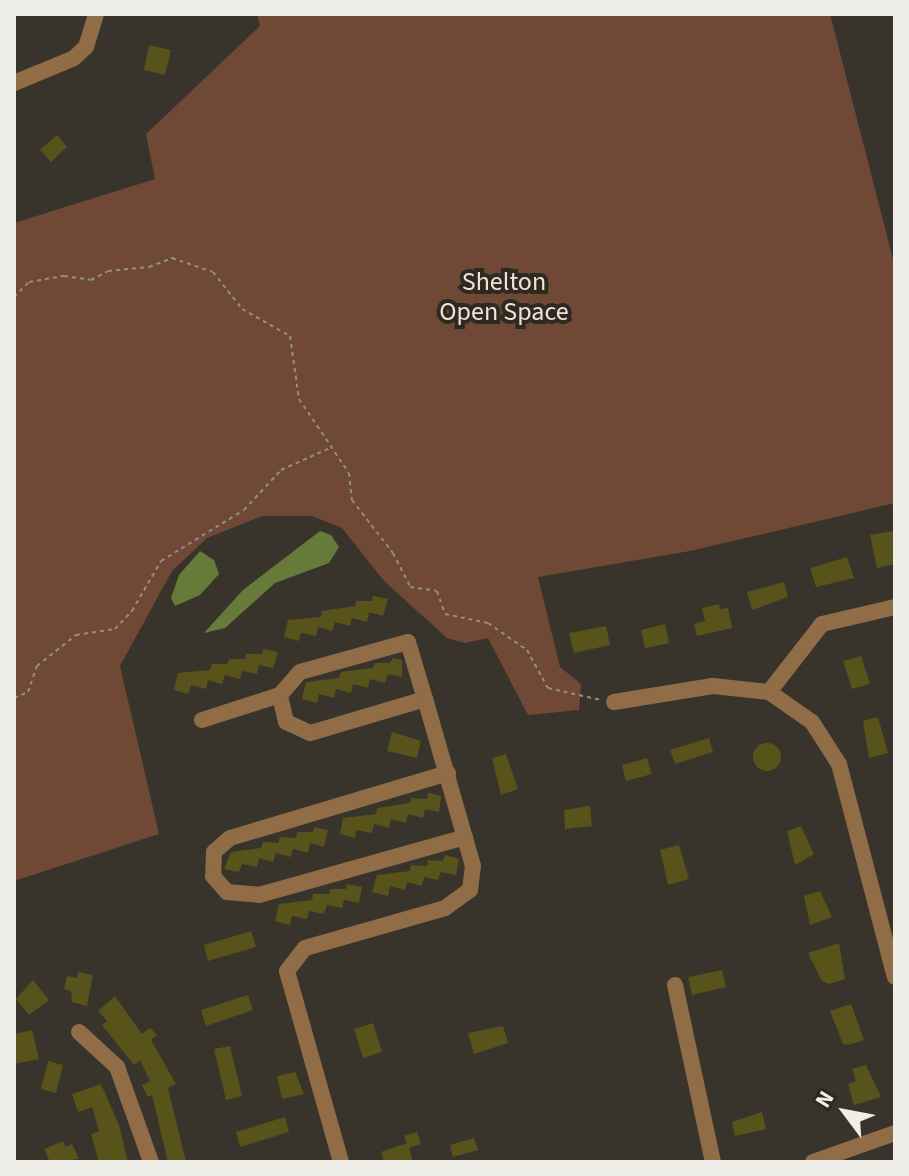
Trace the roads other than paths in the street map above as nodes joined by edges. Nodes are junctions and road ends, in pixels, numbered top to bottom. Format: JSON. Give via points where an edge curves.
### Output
{"nodes":[{"id":1,"x":96,"y":14,"type":"edge"},
{"id":2,"x":14,"y":83,"type":"edge"},
{"id":3,"x":895,"y":607,"type":"edge"},
{"id":4,"x":769,"y":692,"type":"junction"},
{"id":5,"x":280,"y":695,"type":"junction"},
{"id":6,"x":425,"y":699,"type":"junction"},
{"id":7,"x":614,"y":702,"type":"road end"},
{"id":8,"x":202,"y":720,"type":"dead end"},
{"id":9,"x":448,"y":773,"type":"junction"},
{"id":10,"x":465,"y":837,"type":"junction"},
{"id":11,"x":895,"y":977,"type":"edge"},
{"id":12,"x":675,"y":985,"type":"dead end"},
{"id":13,"x":79,"y":1032,"type":"dead end"},
{"id":14,"x":895,"y":1133,"type":"edge"},
{"id":15,"x":151,"y":1162,"type":"edge"},
{"id":16,"x":341,"y":1162,"type":"edge"},
{"id":17,"x":713,"y":1162,"type":"edge"},
{"id":18,"x":813,"y":1162,"type":"edge"}],
"edges":[{"from":1,"to":2,"type":"street","via":[[86,47],[74,58]]},
{"from":3,"to":4,"type":"street","via":[[822,624]]},
{"from":4,"to":7,"type":"street","via":[[713,686]]},
{"from":4,"to":11,"type":"street","via":[[812,722],[839,764]]},
{"from":5,"to":6,"type":"street","via":[[286,722],[310,733]]},
{"from":5,"to":6,"type":"street","via":[[300,672],[408,642]]},
{"from":5,"to":8,"type":"street"},
{"from":6,"to":9,"type":"street"},
{"from":9,"to":10,"type":"street"},
{"from":9,"to":10,"type":"street","via":[[230,838],[214,852],[213,876],[227,892],[259,895]]},
{"from":10,"to":16,"type":"street","via":[[474,876],[460,901],[305,948],[288,965],[288,982]]},
{"from":12,"to":17,"type":"street"},
{"from":13,"to":15,"type":"street","via":[[117,1067]]},
{"from":14,"to":18,"type":"street"}]}
